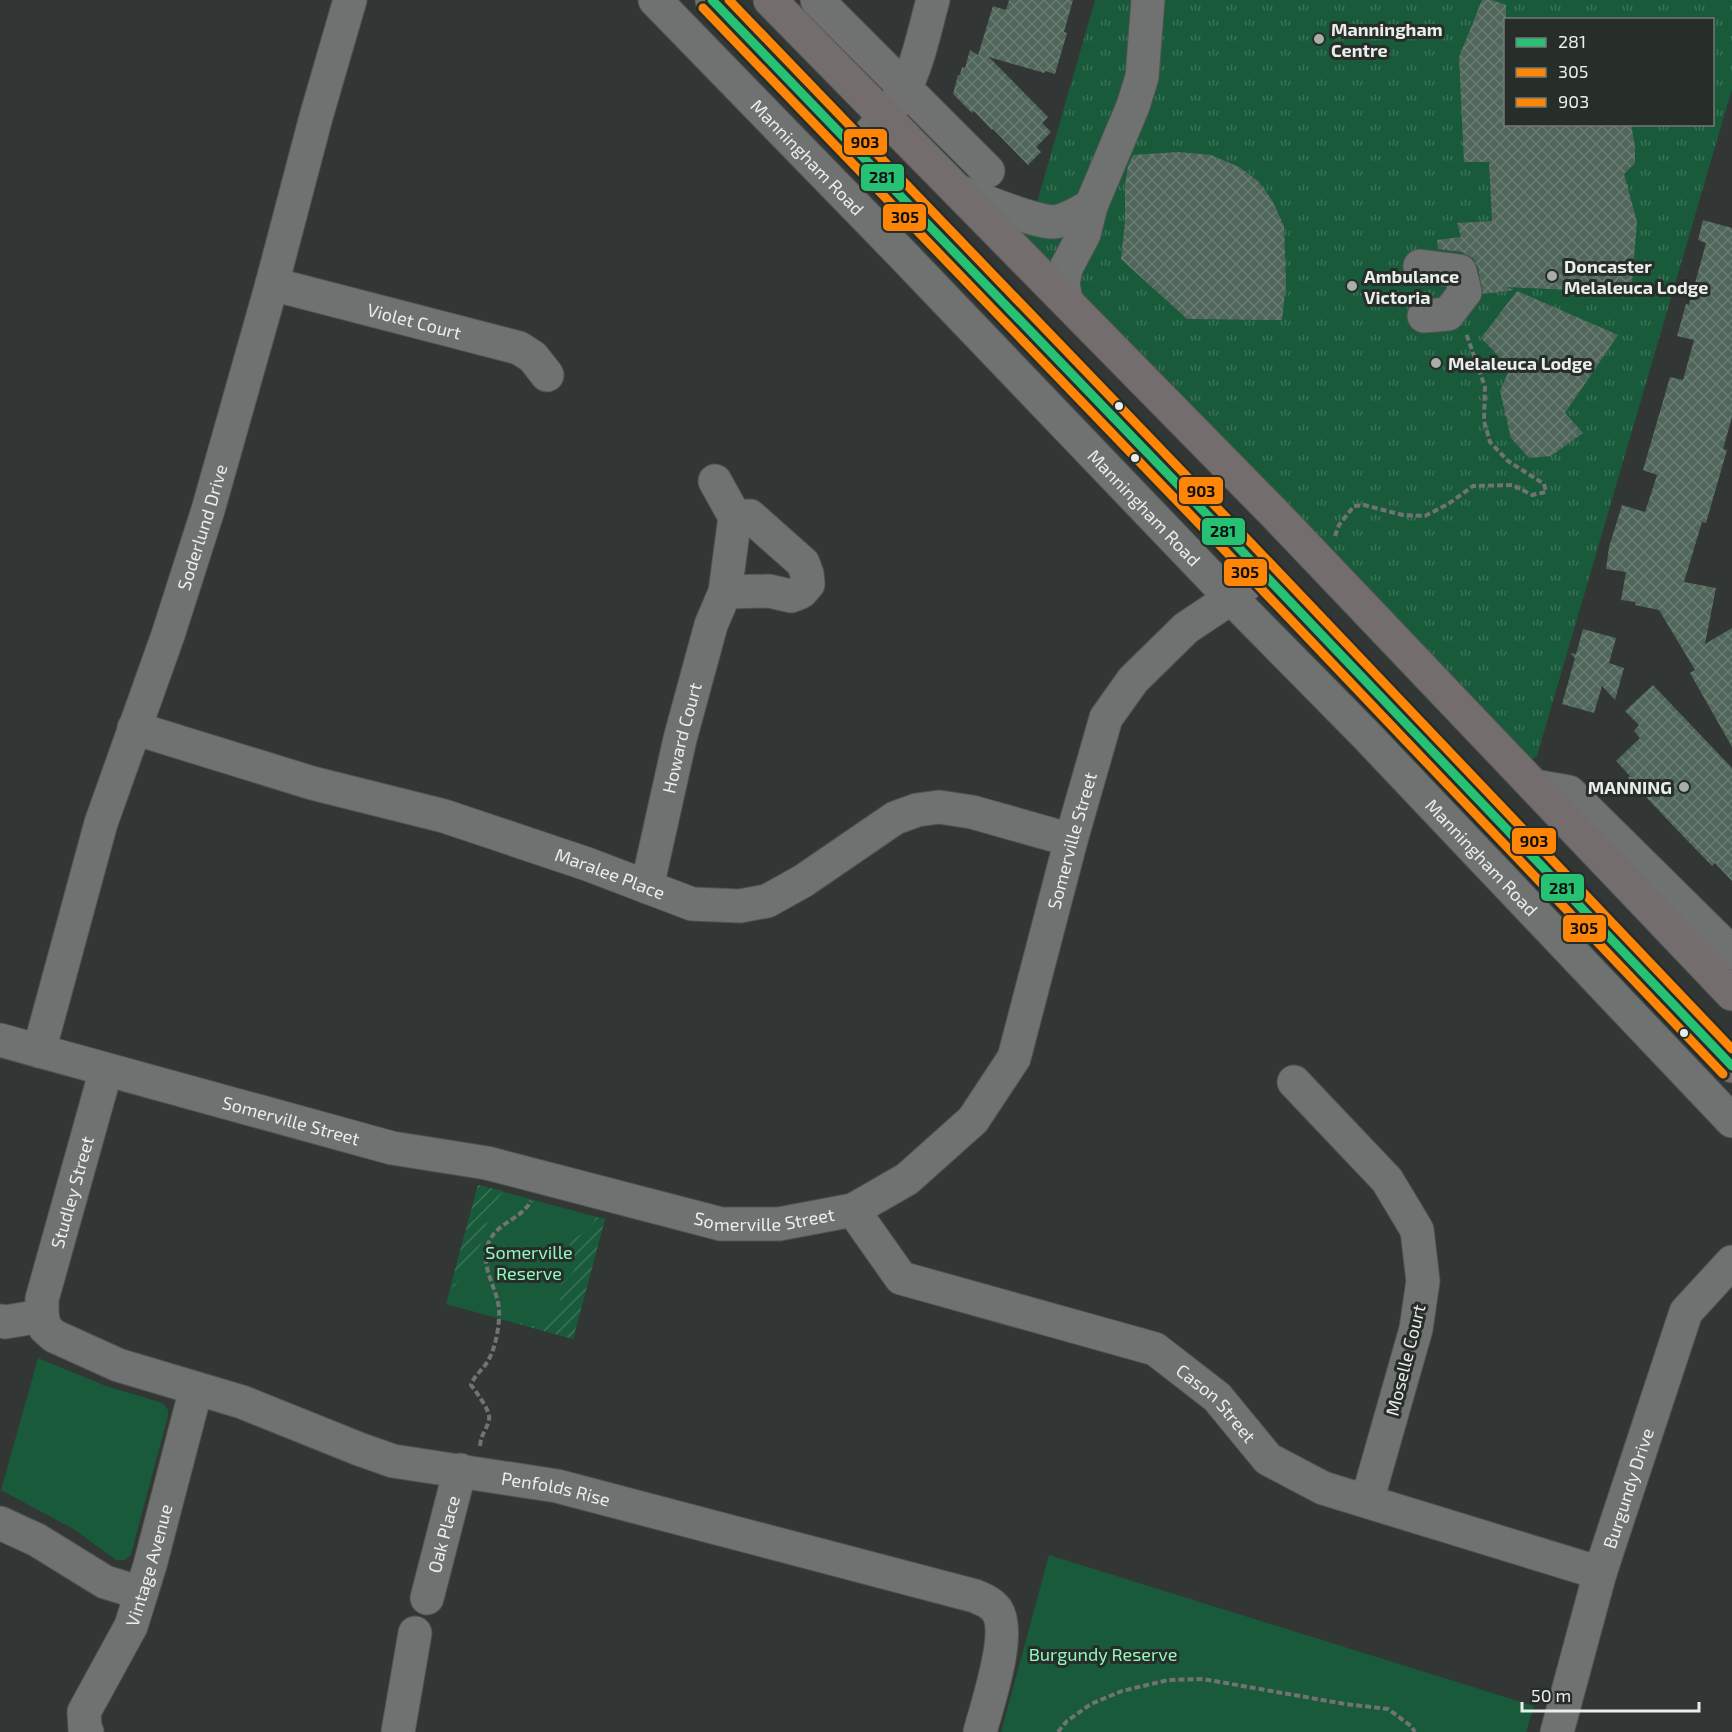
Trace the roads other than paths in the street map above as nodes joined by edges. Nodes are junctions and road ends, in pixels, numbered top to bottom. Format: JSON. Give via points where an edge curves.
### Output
{"nodes":[{"id":1,"x":350,"y":0,"type":"edge"},
{"id":2,"x":655,"y":0,"type":"edge"},
{"id":3,"x":712,"y":0,"type":"edge"},
{"id":4,"x":770,"y":0,"type":"edge"},
{"id":5,"x":817,"y":0,"type":"edge"},
{"id":6,"x":933,"y":0,"type":"edge"},
{"id":7,"x":1148,"y":0,"type":"edge"},
{"id":8,"x":905,"y":88,"type":"junction"},
{"id":9,"x":884,"y":117,"type":"junction"},
{"id":10,"x":857,"y":149,"type":"junction"},
{"id":11,"x":988,"y":171,"type":"dead end"},
{"id":12,"x":958,"y":191,"type":"junction"},
{"id":13,"x":1091,"y":206,"type":"junction"},
{"id":14,"x":1420,"y":266,"type":"dead end"},
{"id":15,"x":272,"y":284,"type":"junction"},
{"id":16,"x":1066,"y":300,"type":"junction"},
{"id":17,"x":1436,"y":315,"type":"road end"},
{"id":18,"x":547,"y":375,"type":"dead end"},
{"id":19,"x":715,"y":481,"type":"dead end"},
{"id":20,"x":1275,"y":514,"type":"junction"},
{"id":21,"x":735,"y":517,"type":"junction"},
{"id":22,"x":1298,"y":537,"type":"junction"},
{"id":23,"x":1239,"y":548,"type":"junction"},
{"id":24,"x":1260,"y":572,"type":"junction"},
{"id":25,"x":1222,"y":588,"type":"junction"},
{"id":26,"x":725,"y":592,"type":"junction"},
{"id":27,"x":134,"y":728,"type":"junction"},
{"id":28,"x":1534,"y":786,"type":"junction"},
{"id":29,"x":1071,"y":840,"type":"junction"},
{"id":30,"x":647,"y":887,"type":"junction"},
{"id":31,"x":1732,"y":953,"type":"edge"},
{"id":32,"x":1732,"y":994,"type":"edge"},
{"id":33,"x":0,"y":1040,"type":"edge"},
{"id":34,"x":39,"y":1051,"type":"junction"},
{"id":35,"x":1732,"y":1066,"type":"edge"},
{"id":36,"x":106,"y":1070,"type":"junction"},
{"id":37,"x":1294,"y":1082,"type":"dead end"},
{"id":38,"x":1732,"y":1121,"type":"edge"},
{"id":39,"x":853,"y":1210,"type":"junction"},
{"id":40,"x":1732,"y":1262,"type":"edge"},
{"id":41,"x":42,"y":1316,"type":"junction"},
{"id":42,"x":0,"y":1321,"type":"edge"},
{"id":43,"x":196,"y":1389,"type":"junction"},
{"id":44,"x":466,"y":1471,"type":"junction"},
{"id":45,"x":1366,"y":1501,"type":"junction"},
{"id":46,"x":0,"y":1523,"type":"edge"},
{"id":47,"x":1600,"y":1573,"type":"junction"},
{"id":48,"x":141,"y":1593,"type":"junction"},
{"id":49,"x":427,"y":1598,"type":"dead end"},
{"id":50,"x":415,"y":1633,"type":"dead end"},
{"id":51,"x":87,"y":1732,"type":"edge"},
{"id":52,"x":398,"y":1732,"type":"edge"},
{"id":53,"x":980,"y":1732,"type":"edge"},
{"id":54,"x":1557,"y":1732,"type":"edge"}],
"edges":[{"from":1,"to":15,"type":"street","name":"Soderlund Drive"},
{"from":2,"to":25,"type":"street","name":"Manningham Road"},
{"from":3,"to":10,"type":"main road","name":"Manningham Road"},
{"from":4,"to":9,"type":"main road"},
{"from":5,"to":8,"type":"street"},
{"from":6,"to":8,"type":"street"},
{"from":7,"to":13,"type":"street","via":[[1142,76]]},
{"from":8,"to":9,"type":"street"},
{"from":8,"to":11,"type":"street"},
{"from":9,"to":10,"type":"street"},
{"from":9,"to":12,"type":"main road"},
{"from":10,"to":23,"type":"main road","name":"Manningham Road"},
{"from":12,"to":13,"type":"street","via":[[1053,222]]},
{"from":12,"to":16,"type":"main road"},
{"from":13,"to":16,"type":"street","via":[[1084,234],[1065,274]]},
{"from":14,"to":17,"type":"street","via":[[1460,271],[1465,292]]},
{"from":15,"to":18,"type":"street","name":"Violet Court","via":[[519,348],[533,357]]},
{"from":15,"to":27,"type":"street","name":"Soderlund Drive","via":[[208,510]]},
{"from":16,"to":20,"type":"main road"},
{"from":19,"to":21,"type":"street"},
{"from":20,"to":22,"type":"main road"},
{"from":20,"to":23,"type":"main road"},
{"from":21,"to":26,"type":"street","name":"Howard Court"},
{"from":21,"to":26,"type":"street","via":[[750,516],[803,563],[808,584],[791,596],[769,591]]},
{"from":22,"to":24,"type":"main road"},
{"from":22,"to":28,"type":"main road"},
{"from":23,"to":24,"type":"main road","name":"Manningham Road"},
{"from":23,"to":25,"type":"street","name":"Somerville Street"},
{"from":24,"to":25,"type":"street","name":"Somerville Street"},
{"from":24,"to":35,"type":"main road","name":"Manningham Road"},
{"from":25,"to":29,"type":"street","name":"Somerville Street","via":[[1133,680],[1106,718]]},
{"from":25,"to":38,"type":"street","name":"Manningham Road"},
{"from":26,"to":30,"type":"street","name":"Howard Court","via":[[711,626],[680,740]]},
{"from":27,"to":30,"type":"street","name":"Maralee Place","via":[[312,783],[444,816]]},
{"from":27,"to":34,"type":"street","name":"Soderlund Drive","via":[[101,823]]},
{"from":28,"to":31,"type":"street","via":[[1569,792]]},
{"from":28,"to":32,"type":"main road"},
{"from":29,"to":30,"type":"street","name":"Maralee Place","via":[[972,812],[939,807],[895,818],[767,901],[740,906],[692,904]]},
{"from":29,"to":39,"type":"street","name":"Somerville Street","via":[[1014,1058],[973,1120],[907,1179]]},
{"from":33,"to":34,"type":"street","name":"Somerville Street"},
{"from":34,"to":36,"type":"street","name":"Somerville Street"},
{"from":36,"to":39,"type":"street","name":"Somerville Street","via":[[392,1148],[487,1163],[721,1224],[779,1224]]},
{"from":36,"to":41,"type":"street","name":"Studley Street","via":[[42,1299]]},
{"from":37,"to":45,"type":"street","name":"Moselle Court","via":[[1387,1180],[1418,1230],[1424,1281],[1416,1329]]},
{"from":39,"to":45,"type":"street","name":"Cason Street","via":[[901,1278],[1155,1349],[1216,1397],[1268,1459],[1323,1488]]},
{"from":40,"to":47,"type":"street","name":"Burgundy Drive","via":[[1686,1312]]},
{"from":41,"to":42,"type":"street"},
{"from":41,"to":43,"type":"street","name":"Penfolds Rise","via":[[45,1328],[54,1336],[118,1365]]},
{"from":43,"to":44,"type":"street","name":"Penfolds Rise","via":[[242,1402],[393,1461]]},
{"from":43,"to":48,"type":"street","name":"Vintage Avenue"},
{"from":44,"to":49,"type":"street","name":"Oak Place"},
{"from":44,"to":53,"type":"street","name":"Penfolds Rise","via":[[557,1486],[975,1596],[995,1608],[1001,1618],[1003,1636]]},
{"from":45,"to":47,"type":"street","name":"Cason Street"},
{"from":46,"to":48,"type":"street","via":[[37,1540],[105,1582]]},
{"from":47,"to":54,"type":"street","name":"Burgundy Drive"},
{"from":48,"to":51,"type":"street","name":"Vintage Avenue","via":[[131,1626],[84,1712]]},
{"from":50,"to":52,"type":"street"}]}
